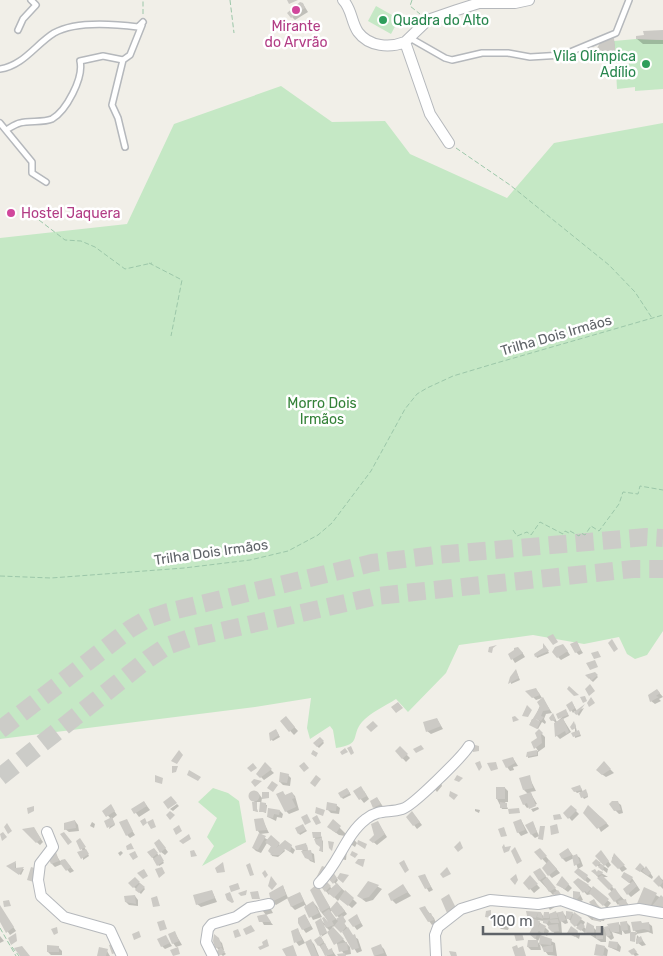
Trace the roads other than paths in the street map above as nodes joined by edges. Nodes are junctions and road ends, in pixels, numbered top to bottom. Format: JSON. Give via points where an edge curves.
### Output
{"nodes":[{"id":1,"x":31,"y":0,"type":"edge"},
{"id":2,"x":343,"y":0,"type":"edge"},
{"id":3,"x":529,"y":0,"type":"edge"},
{"id":4,"x":629,"y":0,"type":"edge"},
{"id":5,"x":18,"y":30,"type":"dead end"},
{"id":6,"x":408,"y":40,"type":"junction"},
{"id":7,"x":123,"y":60,"type":"junction"},
{"id":8,"x":0,"y":69,"type":"edge"},
{"id":9,"x":0,"y":123,"type":"edge"},
{"id":10,"x":6,"y":130,"type":"junction"},
{"id":11,"x":449,"y":143,"type":"road end"},
{"id":12,"x":125,"y":147,"type":"dead end"},
{"id":13,"x":46,"y":182,"type":"dead end"},
{"id":14,"x":469,"y":746,"type":"dead end"},
{"id":15,"x":48,"y":832,"type":"dead end"},
{"id":16,"x":319,"y":883,"type":"dead end"},
{"id":17,"x":269,"y":904,"type":"dead end"},
{"id":18,"x":662,"y":913,"type":"edge"},
{"id":19,"x":122,"y":956,"type":"edge"},
{"id":20,"x":213,"y":956,"type":"edge"},
{"id":21,"x":436,"y":956,"type":"edge"}],
"edges":[{"from":1,"to":5,"type":"lane","via":[[36,5]]},
{"from":2,"to":6,"type":"street","via":[[359,32],[372,42],[384,46]]},
{"from":3,"to":6,"type":"street","via":[[480,3],[428,20]]},
{"from":4,"to":6,"type":"lane","via":[[616,33],[563,55],[530,57],[482,52],[452,60]]},
{"from":6,"to":11,"type":"street","via":[[430,114]]},
{"from":7,"to":8,"type":"lane","via":[[130,55],[143,22],[138,27],[111,24],[64,28],[24,58]]},
{"from":7,"to":10,"type":"lane","via":[[103,56],[80,61],[82,68],[78,86],[64,108],[51,119],[19,123]]},
{"from":7,"to":12,"type":"lane","via":[[112,105]]},
{"from":9,"to":10,"type":"lane"},
{"from":10,"to":13,"type":"lane","via":[[32,162],[32,173]]},
{"from":14,"to":16,"type":"street","via":[[434,784],[405,808],[378,812],[362,822],[343,848],[333,869]]},
{"from":15,"to":19,"type":"street","via":[[53,847],[40,864],[41,896],[64,917],[110,930]]},
{"from":17,"to":20,"type":"street","via":[[249,908],[236,917],[212,924],[206,942]]},
{"from":18,"to":21,"type":"street","via":[[639,909],[600,914],[565,900],[538,904],[490,900],[462,909],[438,927]]}]}
